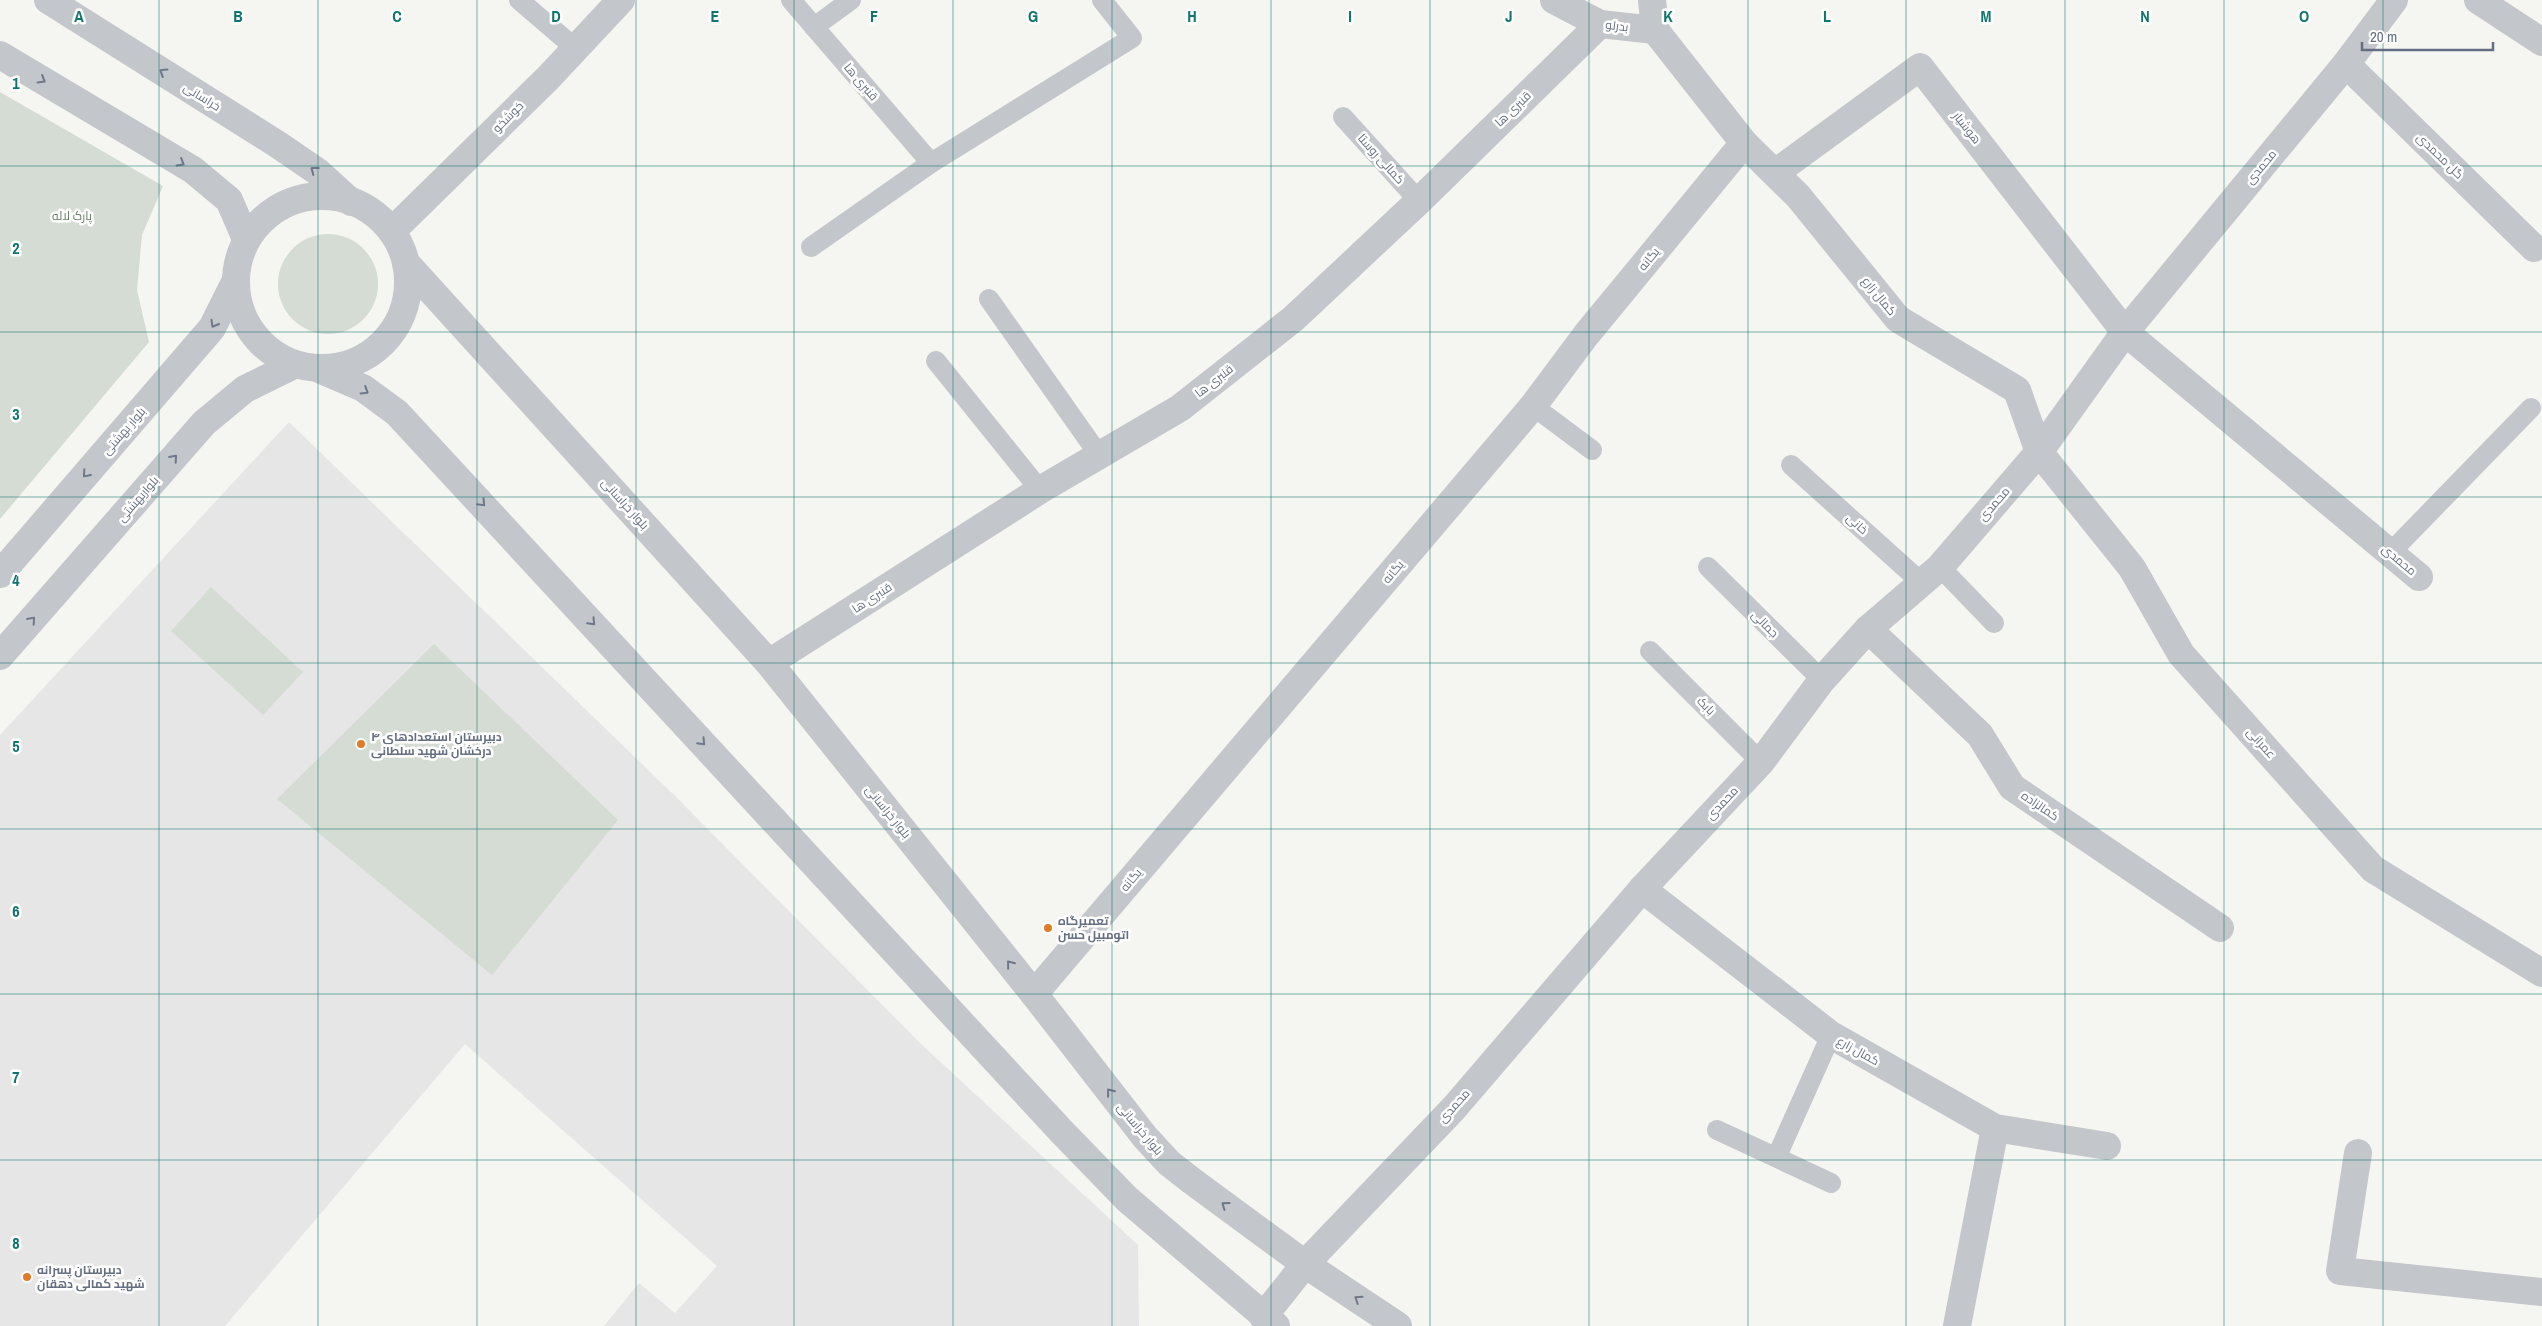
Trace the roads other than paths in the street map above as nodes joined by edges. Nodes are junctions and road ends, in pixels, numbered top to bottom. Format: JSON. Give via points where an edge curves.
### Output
{"nodes":[{"id":1,"x":48,"y":0,"type":"edge"},
{"id":2,"x":519,"y":0,"type":"edge"},
{"id":3,"x":621,"y":0,"type":"edge"},
{"id":4,"x":791,"y":0,"type":"edge"},
{"id":5,"x":851,"y":0,"type":"edge"},
{"id":6,"x":1102,"y":0,"type":"edge"},
{"id":7,"x":1554,"y":0,"type":"edge"},
{"id":8,"x":1652,"y":0,"type":"edge"},
{"id":9,"x":2394,"y":0,"type":"edge"},
{"id":10,"x":2478,"y":0,"type":"edge"},
{"id":11,"x":1600,"y":24,"type":"junction"},
{"id":12,"x":814,"y":27,"type":"junction"},
{"id":13,"x":1655,"y":30,"type":"junction"},
{"id":14,"x":2542,"y":42,"type":"edge"},
{"id":15,"x":575,"y":48,"type":"junction"},
{"id":16,"x":0,"y":55,"type":"edge"},
{"id":17,"x":2346,"y":64,"type":"junction"},
{"id":18,"x":1343,"y":117,"type":"dead end"},
{"id":19,"x":1744,"y":143,"type":"junction"},
{"id":20,"x":932,"y":163,"type":"junction"},
{"id":21,"x":1775,"y":173,"type":"junction"},
{"id":22,"x":1419,"y":201,"type":"junction"},
{"id":23,"x":351,"y":202,"type":"junction"},
{"id":24,"x":392,"y":231,"type":"junction"},
{"id":25,"x":246,"y":239,"type":"junction"},
{"id":26,"x":812,"y":247,"type":"dead end"},
{"id":27,"x":2534,"y":248,"type":"dead end"},
{"id":28,"x":406,"y":263,"type":"junction"},
{"id":29,"x":236,"y":280,"type":"junction"},
{"id":30,"x":988,"y":299,"type":"dead end"},
{"id":31,"x":2125,"y":332,"type":"junction"},
{"id":32,"x":936,"y":361,"type":"dead end"},
{"id":33,"x":294,"y":365,"type":"junction"},
{"id":34,"x":322,"y":370,"type":"junction"},
{"id":35,"x":1533,"y":406,"type":"junction"},
{"id":36,"x":2531,"y":408,"type":"dead end"},
{"id":37,"x":1592,"y":450,"type":"dead end"},
{"id":38,"x":2039,"y":452,"type":"junction"},
{"id":39,"x":1099,"y":455,"type":"junction"},
{"id":40,"x":1791,"y":466,"type":"dead end"},
{"id":41,"x":1040,"y":490,"type":"junction"},
{"id":42,"x":2390,"y":553,"type":"junction"},
{"id":43,"x":1708,"y":567,"type":"dead end"},
{"id":44,"x":0,"y":574,"type":"edge"},
{"id":45,"x":1931,"y":575,"type":"junction"},
{"id":46,"x":2419,"y":577,"type":"dead end"},
{"id":47,"x":1994,"y":623,"type":"dead end"},
{"id":48,"x":1868,"y":629,"type":"junction"},
{"id":49,"x":1650,"y":651,"type":"dead end"},
{"id":50,"x":0,"y":656,"type":"edge"},
{"id":51,"x":769,"y":663,"type":"junction"},
{"id":52,"x":1822,"y":680,"type":"junction"},
{"id":53,"x":1761,"y":762,"type":"junction"},
{"id":54,"x":1642,"y":889,"type":"junction"},
{"id":55,"x":2220,"y":928,"type":"dead end"},
{"id":56,"x":2542,"y":973,"type":"edge"},
{"id":57,"x":1034,"y":994,"type":"junction"},
{"id":58,"x":1831,"y":1036,"type":"junction"},
{"id":59,"x":1995,"y":1128,"type":"junction"},
{"id":60,"x":1717,"y":1130,"type":"dead end"},
{"id":61,"x":2107,"y":1146,"type":"dead end"},
{"id":62,"x":2358,"y":1153,"type":"dead end"},
{"id":63,"x":1776,"y":1156,"type":"junction"},
{"id":64,"x":1831,"y":1184,"type":"dead end"},
{"id":65,"x":1305,"y":1264,"type":"junction"},
{"id":66,"x":2542,"y":1292,"type":"edge"},
{"id":67,"x":1265,"y":1323,"type":"edge"},
{"id":68,"x":1398,"y":1326,"type":"edge"},
{"id":69,"x":1957,"y":1326,"type":"edge"}],
"edges":[{"from":23,"to":1,"type":"street","name":"خراسانی","one_way":true,"via":[[318,172],[277,144]]},
{"from":2,"to":15,"type":"lane"},
{"from":3,"to":15,"type":"street","name":"خوشخو"},
{"from":4,"to":12,"type":"lane","name":"قنبری ها"},
{"from":5,"to":12,"type":"lane"},
{"from":6,"to":20,"type":"lane","via":[[1132,38]]},
{"from":7,"to":11,"type":"street","name":"بدرلو"},
{"from":8,"to":13,"type":"street"},
{"from":9,"to":17,"type":"street","name":"محمدی"},
{"from":10,"to":14,"type":"street"},
{"from":11,"to":13,"type":"street","name":"بدرلو"},
{"from":11,"to":22,"type":"street","name":"قنبری ها"},
{"from":12,"to":20,"type":"lane","name":"قنبری ها"},
{"from":13,"to":19,"type":"street","name":"کمال زارع"},
{"from":15,"to":24,"type":"street","name":"خوشخو"},
{"from":16,"to":25,"type":"street","one_way":true,"via":[[193,170],[229,200]]},
{"from":17,"to":27,"type":"street","name":"گل محمدی"},
{"from":17,"to":31,"type":"street","name":"محمدی"},
{"from":18,"to":22,"type":"lane","name":"کمالی روستا"},
{"from":19,"to":21,"type":"street","name":"کمال زارع"},
{"from":19,"to":35,"type":"street","name":"یگانه","via":[[1586,335]]},
{"from":20,"to":26,"type":"lane"},
{"from":21,"to":31,"type":"street","name":"هوشیار","via":[[1920,67]]},
{"from":21,"to":38,"type":"street","name":"کمال زارع","via":[[1798,196],[1898,319],[2017,390]]},
{"from":22,"to":39,"type":"street","name":"قنبری ها","via":[[1293,319],[1180,408]]},
{"from":23,"to":24,"type":"street"},
{"from":23,"to":25,"type":"street","via":[[320,198],[294,200],[276,207],[260,219]]},
{"from":24,"to":28,"type":"street"},
{"from":25,"to":29,"type":"street","via":[[237,260]]},
{"from":28,"to":34,"type":"street","via":[[409,285],[406,306],[384,344],[366,357]]},
{"from":28,"to":51,"type":"street","name":"بلوار خراسانی"},
{"from":29,"to":33,"type":"street","via":[[244,314],[255,334],[270,350]]},
{"from":29,"to":44,"type":"street","name":"بلوار بهشتی","one_way":true,"via":[[212,328]]},
{"from":30,"to":39,"type":"lane"},
{"from":31,"to":38,"type":"street","name":"محمدی"},
{"from":31,"to":42,"type":"street","name":"محمدی"},
{"from":32,"to":41,"type":"lane"},
{"from":33,"to":34,"type":"street"},
{"from":50,"to":33,"type":"street","name":"بلواربهشتی","one_way":true,"via":[[204,423],[245,389]]},
{"from":34,"to":67,"type":"street","one_way":true,"via":[[363,388],[397,413],[1062,1132],[1127,1199]]},
{"from":35,"to":37,"type":"lane"},
{"from":35,"to":57,"type":"street","name":"یگانه"},
{"from":36,"to":42,"type":"lane"},
{"from":38,"to":45,"type":"street","name":"محمدی"},
{"from":38,"to":56,"type":"street","name":"عمرانی","via":[[2132,568],[2181,654],[2373,869]]},
{"from":39,"to":41,"type":"street","name":"قنبری ها"},
{"from":40,"to":45,"type":"lane","name":"خانی"},
{"from":41,"to":51,"type":"street","name":"قنبری ها"},
{"from":42,"to":46,"type":"street","name":"محمدی"},
{"from":43,"to":52,"type":"lane","name":"جمالی"},
{"from":45,"to":47,"type":"lane","name":"خانی"},
{"from":45,"to":48,"type":"street","name":"محمدی"},
{"from":48,"to":52,"type":"street","name":"محمدی"},
{"from":48,"to":55,"type":"street","name":"کمالزاده","via":[[1980,735],[2012,787]]},
{"from":49,"to":53,"type":"lane","name":"بابک"},
{"from":57,"to":51,"type":"street","name":"بلوار خراسانی","one_way":true},
{"from":52,"to":53,"type":"street","name":"محمدی"},
{"from":53,"to":54,"type":"street","name":"محمدی"},
{"from":54,"to":58,"type":"street","name":"کمال زارع"},
{"from":54,"to":65,"type":"street","name":"محمدی","via":[[1454,1108]]},
{"from":65,"to":57,"type":"street","name":"بلوار خراسانی","one_way":true,"via":[[1169,1163],[1145,1137]]},
{"from":58,"to":59,"type":"street","name":"کمال زارع"},
{"from":58,"to":63,"type":"lane"},
{"from":59,"to":61,"type":"street","name":"کمال زارع"},
{"from":59,"to":69,"type":"street"},
{"from":60,"to":63,"type":"lane"},
{"from":62,"to":66,"type":"street","via":[[2340,1271]]},
{"from":63,"to":64,"type":"lane"},
{"from":65,"to":67,"type":"street","name":"محمدی"},
{"from":68,"to":65,"type":"street","name":"بلوار خراسانی","one_way":true}]}
